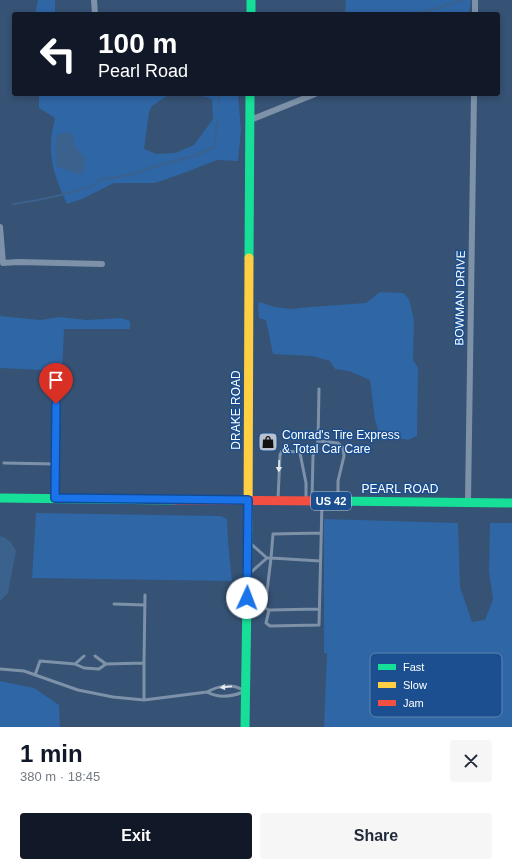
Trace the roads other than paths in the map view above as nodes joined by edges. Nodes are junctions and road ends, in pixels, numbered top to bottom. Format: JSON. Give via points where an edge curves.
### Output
{"nodes":[{"id":1,"x":94,"y":0,"type":"edge"},
{"id":2,"x":251,"y":0,"type":"edge"},
{"id":3,"x":476,"y":0,"type":"edge"},
{"id":4,"x":94,"y":12,"type":"edge"},
{"id":5,"x":251,"y":12,"type":"edge"},
{"id":6,"x":475,"y":12,"type":"edge"},
{"id":7,"x":250,"y":96,"type":"edge"},
{"id":8,"x":310,"y":96,"type":"edge"},
{"id":9,"x":474,"y":96,"type":"edge"},
{"id":10,"x":250,"y":120,"type":"junction"},
{"id":11,"x":0,"y":227,"type":"edge"},
{"id":12,"x":102,"y":264,"type":"dead end"},
{"id":13,"x":318,"y":389,"type":"dead end"},
{"id":14,"x":56,"y":392,"type":"dead end"},
{"id":15,"x":318,"y":441,"type":"junction"},
{"id":16,"x":4,"y":462,"type":"dead end"},
{"id":17,"x":55,"y":464,"type":"junction"},
{"id":18,"x":0,"y":498,"type":"edge"},
{"id":19,"x":55,"y":498,"type":"junction"},
{"id":20,"x":248,"y":500,"type":"junction"},
{"id":21,"x":278,"y":500,"type":"junction"},
{"id":22,"x":309,"y":501,"type":"junction"},
{"id":23,"x":322,"y":501,"type":"junction"},
{"id":24,"x":338,"y":501,"type":"junction"},
{"id":25,"x":468,"y":502,"type":"junction"},
{"id":26,"x":512,"y":503,"type":"edge"},
{"id":27,"x":321,"y":533,"type":"junction"},
{"id":28,"x":248,"y":541,"type":"junction"},
{"id":29,"x":269,"y":558,"type":"junction"},
{"id":30,"x":320,"y":561,"type":"junction"},
{"id":31,"x":248,"y":575,"type":"junction"},
{"id":32,"x":145,"y":594,"type":"dead end"},
{"id":33,"x":114,"y":604,"type":"dead end"},
{"id":34,"x":145,"y":605,"type":"junction"},
{"id":35,"x":264,"y":608,"type":"junction"},
{"id":36,"x":247,"y":609,"type":"junction"},
{"id":37,"x":319,"y":609,"type":"junction"},
{"id":38,"x":268,"y":610,"type":"junction"},
{"id":39,"x":84,"y":656,"type":"dead end"},
{"id":40,"x":95,"y":656,"type":"dead end"},
{"id":41,"x":75,"y":664,"type":"junction"},
{"id":42,"x":106,"y":664,"type":"junction"},
{"id":43,"x":144,"y":664,"type":"junction"},
{"id":44,"x":0,"y":669,"type":"edge"},
{"id":45,"x":35,"y":675,"type":"junction"},
{"id":46,"x":245,"y":691,"type":"junction"},
{"id":47,"x":207,"y":692,"type":"junction"},
{"id":48,"x":144,"y":700,"type":"junction"},
{"id":49,"x":245,"y":727,"type":"edge"}],
"edges":[{"from":1,"to":4,"type":"street"},
{"from":2,"to":5,"type":"street"},
{"from":3,"to":6,"type":"street"},
{"from":7,"to":10,"type":"street","name":"DRAKE ROAD"},
{"from":8,"to":10,"type":"street"},
{"from":9,"to":25,"type":"street","name":"BOWMAN DRIVE"},
{"from":10,"to":20,"type":"street","name":"DRAKE ROAD"},
{"from":11,"to":12,"type":"street","via":[[3,263]]},
{"from":13,"to":15,"type":"lane"},
{"from":14,"to":17,"type":"lane"},
{"from":15,"to":22,"type":"lane","via":[[313,456]]},
{"from":15,"to":24,"type":"lane","via":[[338,443],[343,448]]},
{"from":16,"to":17,"type":"lane"},
{"from":17,"to":19,"type":"lane"},
{"from":18,"to":19,"type":"street","name":"PEARL ROAD","number":"US 42"},
{"from":19,"to":20,"type":"street","name":"PEARL ROAD","number":"US 42"},
{"from":20,"to":21,"type":"street","name":"PEARL ROAD","number":"US 42"},
{"from":20,"to":28,"type":"street","name":"DRAKE ROAD"},
{"from":21,"to":22,"type":"street","name":"PEARL ROAD","number":"US 42"},
{"from":22,"to":21,"type":"lane","one_way":true,"via":[[300,453],[282,451]]},
{"from":22,"to":23,"type":"street","name":"PEARL ROAD","number":"US 42"},
{"from":23,"to":24,"type":"street","name":"PEARL ROAD","number":"US 42"},
{"from":23,"to":27,"type":"lane"},
{"from":24,"to":25,"type":"street","name":"PEARL ROAD","number":"US 42"},
{"from":25,"to":26,"type":"street","name":"PEARL ROAD","number":"US 42"},
{"from":27,"to":29,"type":"lane","via":[[273,534]]},
{"from":27,"to":30,"type":"lane"},
{"from":28,"to":29,"type":"lane"},
{"from":28,"to":31,"type":"street","name":"DRAKE ROAD"},
{"from":29,"to":30,"type":"lane"},
{"from":29,"to":31,"type":"lane"},
{"from":29,"to":35,"type":"lane"},
{"from":30,"to":37,"type":"lane"},
{"from":31,"to":36,"type":"street","name":"DRAKE ROAD"},
{"from":32,"to":34,"type":"lane"},
{"from":33,"to":34,"type":"lane"},
{"from":34,"to":43,"type":"lane"},
{"from":35,"to":36,"type":"lane"},
{"from":35,"to":38,"type":"lane"},
{"from":36,"to":46,"type":"street","name":"DRAKE ROAD"},
{"from":37,"to":38,"type":"lane"},
{"from":37,"to":38,"type":"lane","via":[[319,625],[270,626],[266,623]]},
{"from":39,"to":41,"type":"lane"},
{"from":40,"to":42,"type":"lane"},
{"from":41,"to":42,"type":"lane","via":[[98,669]]},
{"from":41,"to":45,"type":"lane","via":[[40,661]]},
{"from":42,"to":43,"type":"lane"},
{"from":43,"to":48,"type":"lane"},
{"from":44,"to":45,"type":"lane"},
{"from":45,"to":48,"type":"lane","via":[[78,690]]},
{"from":46,"to":47,"type":"lane","one_way":true,"via":[[233,686],[215,688]]},
{"from":46,"to":47,"type":"lane","via":[[234,696],[214,696]]},
{"from":46,"to":49,"type":"street","name":"DRAKE ROAD"},
{"from":47,"to":48,"type":"lane"}]}
